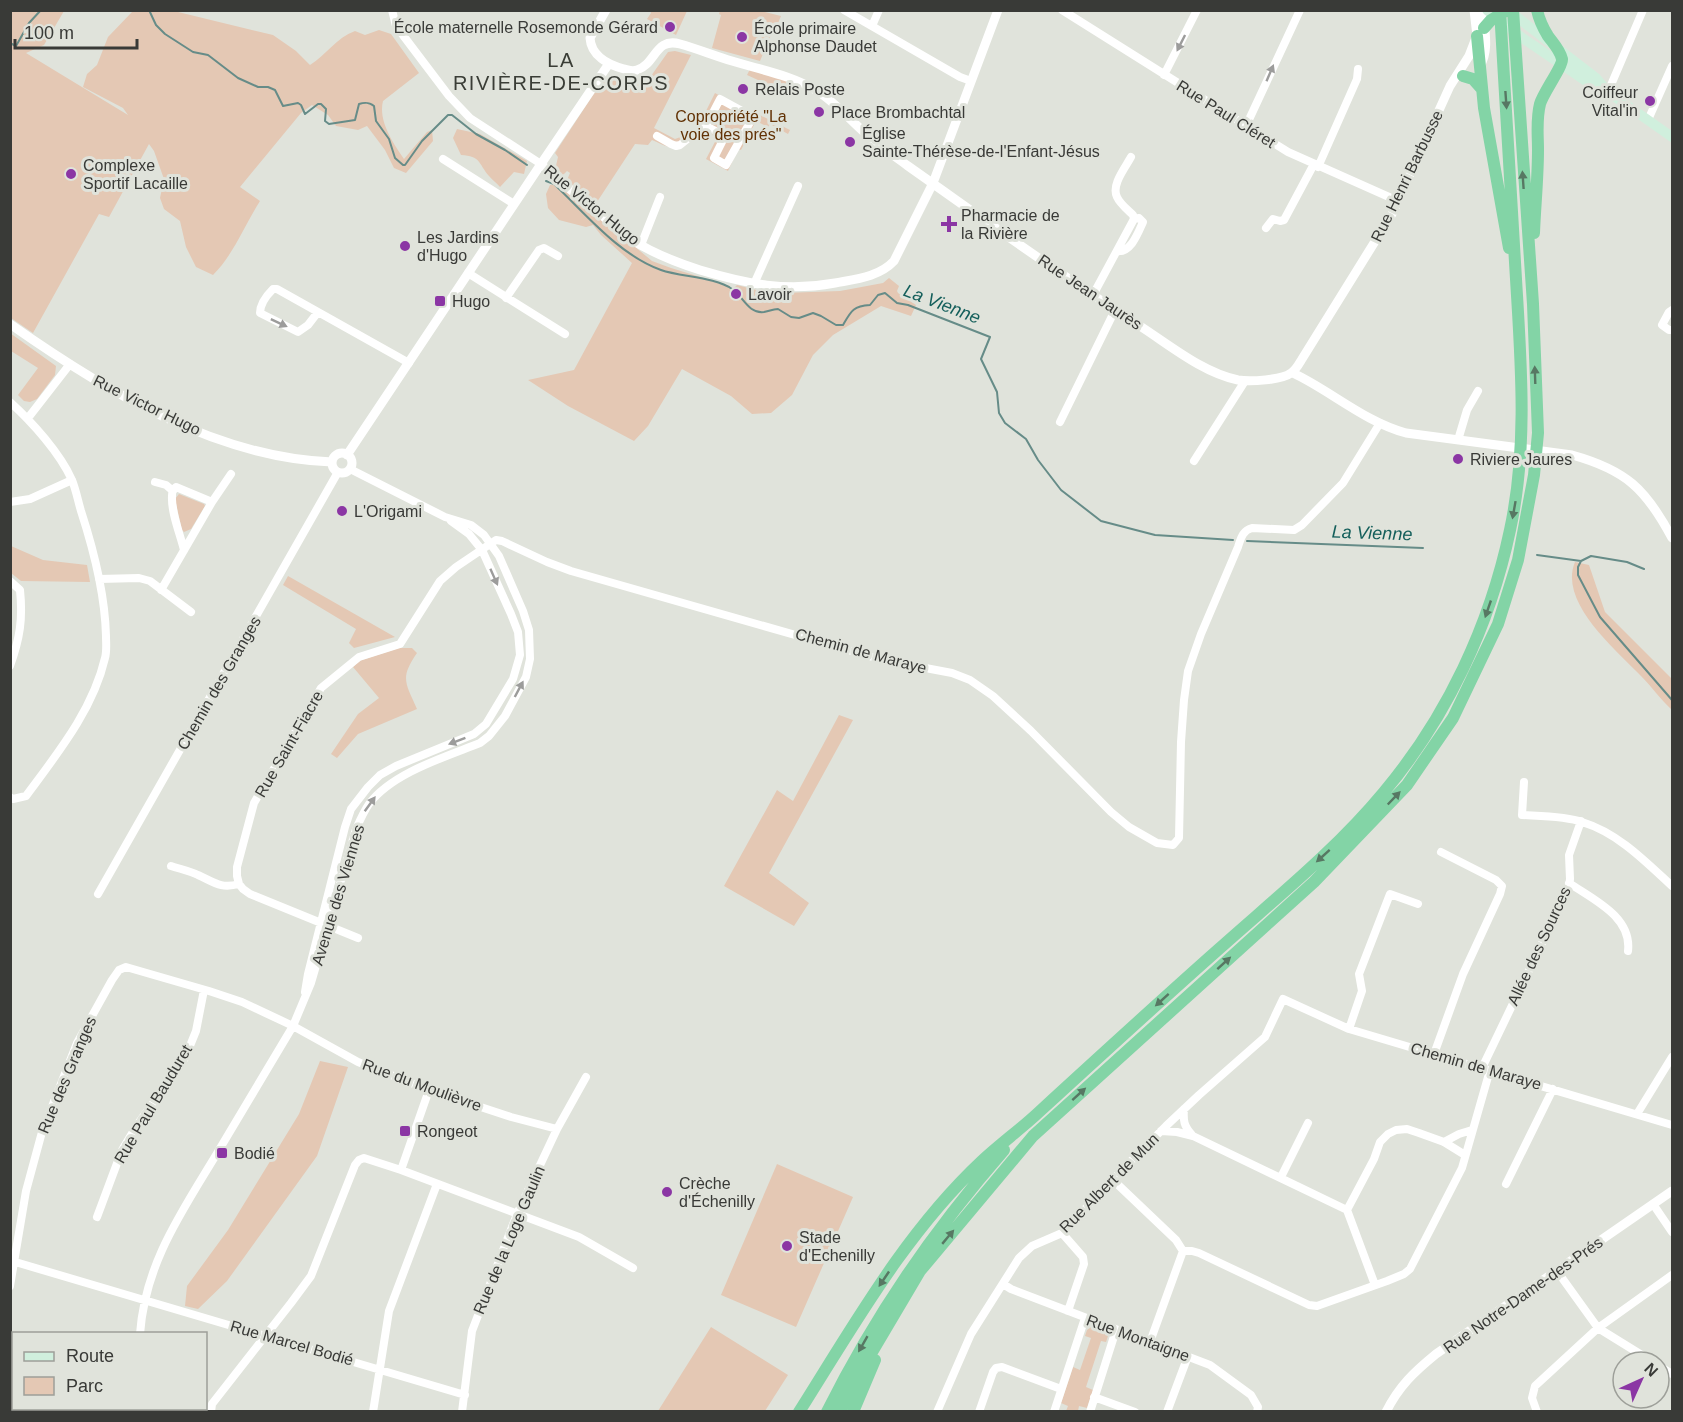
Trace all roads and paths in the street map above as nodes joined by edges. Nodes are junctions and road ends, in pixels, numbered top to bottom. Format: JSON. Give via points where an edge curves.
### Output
{"nodes":[{"id":1,"x":392,"y":10,"type":"edge"},
{"id":2,"x":606,"y":10,"type":"edge"},
{"id":3,"x":844,"y":10,"type":"edge"},
{"id":4,"x":879,"y":10,"type":"edge"},
{"id":5,"x":998,"y":10,"type":"edge"},
{"id":6,"x":1062,"y":10,"type":"edge"},
{"id":7,"x":1197,"y":10,"type":"edge"},
{"id":8,"x":1300,"y":10,"type":"edge"},
{"id":9,"x":1474,"y":10,"type":"edge"},
{"id":10,"x":1537,"y":10,"type":"edge"},
{"id":11,"x":1643,"y":10,"type":"edge"},
{"id":12,"x":1501,"y":18,"type":"edge"},
{"id":13,"x":872,"y":26,"type":"junction"},
{"id":14,"x":1558,"y":50,"type":"junction"},
{"id":15,"x":608,"y":65,"type":"junction"},
{"id":16,"x":1562,"y":65,"type":"junction"},
{"id":17,"x":1672,"y":66,"type":"edge"},
{"id":18,"x":1479,"y":67,"type":"junction"},
{"id":19,"x":1358,"y":69,"type":"dead end"},
{"id":20,"x":1164,"y":75,"type":"junction"},
{"id":21,"x":1459,"y":78,"type":"junction"},
{"id":22,"x":971,"y":81,"type":"junction"},
{"id":23,"x":1481,"y":88,"type":"junction"},
{"id":24,"x":1608,"y":92,"type":"junction"},
{"id":25,"x":1648,"y":120,"type":"junction"},
{"id":26,"x":706,"y":126,"type":"junction"},
{"id":27,"x":1246,"y":126,"type":"junction"},
{"id":28,"x":657,"y":136,"type":"dead end"},
{"id":29,"x":725,"y":136,"type":"junction"},
{"id":30,"x":1672,"y":137,"type":"edge"},
{"id":31,"x":738,"y":142,"type":"junction"},
{"id":32,"x":1131,"y":157,"type":"dead end"},
{"id":33,"x":443,"y":159,"type":"dead end"},
{"id":34,"x":541,"y":164,"type":"junction"},
{"id":35,"x":1316,"y":165,"type":"junction"},
{"id":36,"x":933,"y":183,"type":"junction"},
{"id":37,"x":798,"y":186,"type":"dead end"},
{"id":38,"x":660,"y":197,"type":"dead end"},
{"id":39,"x":1398,"y":201,"type":"junction"},
{"id":40,"x":514,"y":204,"type":"junction"},
{"id":41,"x":1266,"y":228,"type":"dead end"},
{"id":42,"x":641,"y":245,"type":"junction"},
{"id":43,"x":558,"y":256,"type":"dead end"},
{"id":44,"x":468,"y":273,"type":"junction"},
{"id":45,"x":754,"y":284,"type":"junction"},
{"id":46,"x":1517,"y":291,"type":"junction"},
{"id":47,"x":1093,"y":295,"type":"junction"},
{"id":48,"x":506,"y":298,"type":"junction"},
{"id":49,"x":1533,"y":304,"type":"junction"},
{"id":50,"x":1115,"y":310,"type":"junction"},
{"id":51,"x":1672,"y":310,"type":"edge"},
{"id":52,"x":318,"y":312,"type":"junction"},
{"id":53,"x":10,"y":324,"type":"edge"},
{"id":54,"x":1672,"y":330,"type":"edge"},
{"id":55,"x":565,"y":334,"type":"dead end"},
{"id":56,"x":408,"y":363,"type":"junction"},
{"id":57,"x":70,"y":364,"type":"junction"},
{"id":58,"x":1293,"y":373,"type":"junction"},
{"id":59,"x":1245,"y":381,"type":"junction"},
{"id":60,"x":1478,"y":391,"type":"dead end"},
{"id":61,"x":10,"y":402,"type":"edge"},
{"id":62,"x":28,"y":418,"type":"junction"},
{"id":63,"x":1060,"y":422,"type":"dead end"},
{"id":64,"x":1380,"y":423,"type":"junction"},
{"id":65,"x":1458,"y":440,"type":"junction"},
{"id":66,"x":347,"y":455,"type":"junction"},
{"id":67,"x":1194,"y":461,"type":"dead end"},
{"id":68,"x":332,"y":462,"type":"junction"},
{"id":69,"x":350,"y":469,"type":"junction"},
{"id":70,"x":338,"y":472,"type":"junction"},
{"id":71,"x":231,"y":474,"type":"dead end"},
{"id":72,"x":72,"y":480,"type":"junction"},
{"id":73,"x":155,"y":482,"type":"dead end"},
{"id":74,"x":173,"y":491,"type":"junction"},
{"id":75,"x":10,"y":502,"type":"edge"},
{"id":76,"x":212,"y":502,"type":"junction"},
{"id":77,"x":445,"y":517,"type":"junction"},
{"id":78,"x":1671,"y":530,"type":"edge"},
{"id":79,"x":491,"y":543,"type":"junction"},
{"id":80,"x":184,"y":550,"type":"junction"},
{"id":81,"x":482,"y":550,"type":"junction"},
{"id":82,"x":99,"y":579,"type":"junction"},
{"id":83,"x":10,"y":581,"type":"edge"},
{"id":84,"x":161,"y":590,"type":"junction"},
{"id":85,"x":191,"y":612,"type":"dead end"},
{"id":86,"x":10,"y":666,"type":"edge"},
{"id":87,"x":1524,"y":782,"type":"dead end"},
{"id":88,"x":10,"y":797,"type":"edge"},
{"id":89,"x":1581,"y":821,"type":"junction"},
{"id":90,"x":1441,"y":852,"type":"dead end"},
{"id":91,"x":171,"y":866,"type":"dead end"},
{"id":92,"x":1569,"y":883,"type":"junction"},
{"id":93,"x":239,"y":884,"type":"junction"},
{"id":94,"x":1672,"y":886,"type":"edge"},
{"id":95,"x":98,"y":894,"type":"dead end"},
{"id":96,"x":1418,"y":904,"type":"dead end"},
{"id":97,"x":325,"y":924,"type":"junction"},
{"id":98,"x":358,"y":938,"type":"dead end"},
{"id":99,"x":1628,"y":951,"type":"dead end"},
{"id":100,"x":204,"y":990,"type":"junction"},
{"id":101,"x":1283,"y":999,"type":"joint"},
{"id":102,"x":293,"y":1026,"type":"junction"},
{"id":103,"x":1349,"y":1029,"type":"junction"},
{"id":104,"x":1434,"y":1053,"type":"junction"},
{"id":105,"x":1672,"y":1057,"type":"edge"},
{"id":106,"x":1486,"y":1069,"type":"junction"},
{"id":107,"x":586,"y":1077,"type":"dead end"},
{"id":108,"x":1552,"y":1089,"type":"junction"},
{"id":109,"x":429,"y":1090,"type":"junction"},
{"id":110,"x":1184,"y":1109,"type":"junction"},
{"id":111,"x":1037,"y":1114,"type":"junction"},
{"id":112,"x":1637,"y":1114,"type":"junction"},
{"id":113,"x":1308,"y":1123,"type":"dead end"},
{"id":114,"x":1672,"y":1125,"type":"edge"},
{"id":115,"x":557,"y":1129,"type":"junction"},
{"id":116,"x":1472,"y":1130,"type":"junction"},
{"id":117,"x":1161,"y":1131,"type":"junction"},
{"id":118,"x":1193,"y":1136,"type":"junction"},
{"id":119,"x":1444,"y":1142,"type":"junction"},
{"id":120,"x":1465,"y":1155,"type":"junction"},
{"id":121,"x":401,"y":1170,"type":"junction"},
{"id":122,"x":1281,"y":1177,"type":"junction"},
{"id":123,"x":1113,"y":1180,"type":"junction"},
{"id":124,"x":437,"y":1184,"type":"junction"},
{"id":125,"x":1506,"y":1184,"type":"dead end"},
{"id":126,"x":1672,"y":1191,"type":"edge"},
{"id":127,"x":1653,"y":1204,"type":"junction"},
{"id":128,"x":1347,"y":1210,"type":"junction"},
{"id":129,"x":517,"y":1214,"type":"junction"},
{"id":130,"x":97,"y":1217,"type":"dead end"},
{"id":131,"x":1672,"y":1232,"type":"edge"},
{"id":132,"x":1062,"y":1233,"type":"junction"},
{"id":133,"x":1183,"y":1251,"type":"junction"},
{"id":134,"x":12,"y":1261,"type":"edge"},
{"id":135,"x":633,"y":1268,"type":"dead end"},
{"id":136,"x":1557,"y":1271,"type":"junction"},
{"id":137,"x":1672,"y":1275,"type":"edge"},
{"id":138,"x":1003,"y":1284,"type":"junction"},
{"id":139,"x":1375,"y":1285,"type":"junction"},
{"id":140,"x":10,"y":1286,"type":"edge"},
{"id":141,"x":144,"y":1300,"type":"junction"},
{"id":142,"x":1068,"y":1311,"type":"junction"},
{"id":143,"x":895,"y":1313,"type":"junction"},
{"id":144,"x":1085,"y":1318,"type":"junction"},
{"id":145,"x":1598,"y":1328,"type":"junction"},
{"id":146,"x":1116,"y":1330,"type":"junction"},
{"id":147,"x":140,"y":1332,"type":"edge"},
{"id":148,"x":266,"y":1336,"type":"junction"},
{"id":149,"x":1150,"y":1342,"type":"junction"},
{"id":150,"x":1634,"y":1350,"type":"edge"},
{"id":151,"x":1188,"y":1356,"type":"junction"},
{"id":152,"x":380,"y":1369,"type":"junction"},
{"id":153,"x":1061,"y":1389,"type":"junction"},
{"id":154,"x":465,"y":1395,"type":"junction"},
{"id":155,"x":1094,"y":1397,"type":"junction"},
{"id":156,"x":211,"y":1412,"type":"edge"},
{"id":157,"x":373,"y":1412,"type":"edge"},
{"id":158,"x":462,"y":1412,"type":"edge"},
{"id":159,"x":799,"y":1412,"type":"edge"},
{"id":160,"x":827,"y":1412,"type":"edge"},
{"id":161,"x":840,"y":1412,"type":"edge"},
{"id":162,"x":853,"y":1412,"type":"edge"},
{"id":163,"x":937,"y":1412,"type":"edge"},
{"id":164,"x":979,"y":1412,"type":"edge"},
{"id":165,"x":1054,"y":1412,"type":"edge"},
{"id":166,"x":1090,"y":1412,"type":"edge"},
{"id":167,"x":1135,"y":1412,"type":"edge"},
{"id":168,"x":1167,"y":1412,"type":"edge"},
{"id":169,"x":1257,"y":1412,"type":"edge"},
{"id":170,"x":1386,"y":1412,"type":"edge"},
{"id":171,"x":1537,"y":1412,"type":"edge"}],
"edges":[{"from":1,"to":34,"type":"street","via":[[396,26],[470,118]]},
{"from":2,"to":15,"type":"street","via":[[590,43]]},
{"from":3,"to":13,"type":"street"},
{"from":4,"to":13,"type":"street"},
{"from":5,"to":22,"type":"street","name":"Rue Victor Hugo"},
{"from":6,"to":20,"type":"street","name":"Rue Paul Cléret"},
{"from":7,"to":20,"type":"street","one_way":true},
{"from":27,"to":8,"type":"street","one_way":true},
{"from":9,"to":12,"type":"street"},
{"from":10,"to":14,"type":"highway"},
{"from":11,"to":24,"type":"street"},
{"from":12,"to":14,"type":"main road","via":[[1538,33]]},
{"from":12,"to":16,"type":"main road"},
{"from":12,"to":18,"type":"highway"},
{"from":12,"to":21,"type":"street","name":"Rue Henri Barbusse","via":[[1469,56]]},
{"from":12,"to":46,"type":"highway","one_way":true},
{"from":49,"to":12,"type":"highway","one_way":true},
{"from":13,"to":22,"type":"street"},
{"from":14,"to":16,"type":"highway"},
{"from":14,"to":24,"type":"main road","via":[[1596,78]]},
{"from":15,"to":34,"type":"street"},
{"from":15,"to":36,"type":"street","name":"Rue Jean Jaurès","via":[[637,70],[666,43],[791,78],[820,93],[880,146]]},
{"from":16,"to":24,"type":"main road"},
{"from":16,"to":49,"type":"highway","via":[[1540,101],[1536,126]]},
{"from":17,"to":25,"type":"street"},
{"from":18,"to":21,"type":"street"},
{"from":18,"to":23,"type":"highway"},
{"from":19,"to":35,"type":"street","via":[[1357,79]]},
{"from":20,"to":27,"type":"street","name":"Rue Paul Cléret"},
{"from":21,"to":23,"type":"highway","via":[[1473,79]]},
{"from":21,"to":39,"type":"street","name":"Rue Henri Barbusse"},
{"from":22,"to":36,"type":"street","name":"Rue Victor Hugo"},
{"from":23,"to":46,"type":"highway"},
{"from":24,"to":25,"type":"main road"},
{"from":25,"to":30,"type":"main road"},
{"from":26,"to":28,"type":"street","via":[[676,146]]},
{"from":26,"to":29,"type":"street"},
{"from":26,"to":31,"type":"street","via":[[720,99],[753,117]]},
{"from":27,"to":35,"type":"street","name":"Rue Paul Cléret"},
{"from":29,"to":31,"type":"street"},
{"from":29,"to":31,"type":"street","via":[[714,158],[726,165]]},
{"from":32,"to":47,"type":"street","via":[[1117,183],[1116,195],[1134,219]]},
{"from":33,"to":40,"type":"street"},
{"from":34,"to":40,"type":"street","name":"Rue Victor Hugo"},
{"from":34,"to":42,"type":"street","name":"Rue Victor Hugo"},
{"from":35,"to":39,"type":"street","name":"Rue Paul Cléret"},
{"from":35,"to":41,"type":"street","via":[[1284,220],[1273,219]]},
{"from":36,"to":45,"type":"street","name":"Rue Victor Hugo","via":[[894,261],[880,273],[826,284]]},
{"from":36,"to":47,"type":"street","name":"Rue Jean Jaurès"},
{"from":37,"to":45,"type":"street"},
{"from":38,"to":42,"type":"street"},
{"from":39,"to":58,"type":"street","name":"Rue Henri Barbusse"},
{"from":40,"to":44,"type":"street","name":"Rue Victor Hugo"},
{"from":42,"to":45,"type":"street","name":"Rue Victor Hugo","via":[[684,265]]},
{"from":43,"to":48,"type":"street","via":[[544,248],[539,250]]},
{"from":44,"to":48,"type":"street"},
{"from":44,"to":56,"type":"street","name":"Rue Victor Hugo"},
{"from":46,"to":111,"type":"highway","one_way":true,"via":[[1523,404],[1511,528],[1486,615],[1446,701],[1404,768],[1337,843]]},
{"from":47,"to":50,"type":"street","name":"Rue Jean Jaurès"},
{"from":48,"to":55,"type":"street"},
{"from":143,"to":49,"type":"highway","one_way":true,"via":[[920,1271],[1033,1136],[1314,882],[1407,785],[1453,718],[1498,624],[1518,560],[1538,433]]},
{"from":50,"to":59,"type":"street","name":"Rue Jean Jaurès","via":[[1199,365]]},
{"from":50,"to":63,"type":"street"},
{"from":51,"to":54,"type":"street","via":[[1662,325]]},
{"from":52,"to":52,"type":"street","one_way":true,"via":[[277,289],[260,308],[260,313],[298,332]]},
{"from":52,"to":56,"type":"street"},
{"from":53,"to":57,"type":"street","name":"Rue Victor Hugo"},
{"from":56,"to":66,"type":"street","name":"Rue Victor Hugo"},
{"from":57,"to":62,"type":"street"},
{"from":57,"to":68,"type":"street","name":"Rue Victor Hugo","via":[[138,404],[250,451]]},
{"from":58,"to":59,"type":"street","name":"Rue Jean Jaurès"},
{"from":58,"to":64,"type":"street"},
{"from":59,"to":67,"type":"street"},
{"from":60,"to":65,"type":"street","via":[[1467,410]]},
{"from":61,"to":62,"type":"street"},
{"from":62,"to":72,"type":"street"},
{"from":64,"to":65,"type":"street","via":[[1406,433]]},
{"from":64,"to":79,"type":"street","name":"Chemin de Maraye","via":[[1343,483],[1302,525],[1294,530],[1252,528],[1241,536],[1188,671],[1181,742],[1179,838],[1173,845],[1157,843],[1129,827],[1031,731],[970,680],[883,660],[572,571],[502,541]]},
{"from":65,"to":78,"type":"street","via":[[1592,460],[1626,477]]},
{"from":66,"to":68,"type":"street","via":[[339,454]]},
{"from":66,"to":69,"type":"street"},
{"from":68,"to":70,"type":"street"},
{"from":69,"to":70,"type":"street"},
{"from":69,"to":77,"type":"street","name":"Avenue des Viennes"},
{"from":70,"to":95,"type":"street","name":"Chemin des Granges"},
{"from":71,"to":76,"type":"street"},
{"from":72,"to":75,"type":"street","via":[[30,499]]},
{"from":72,"to":82,"type":"street"},
{"from":73,"to":74,"type":"street"},
{"from":74,"to":76,"type":"street","via":[[176,487]]},
{"from":74,"to":80,"type":"street"},
{"from":76,"to":80,"type":"street"},
{"from":77,"to":79,"type":"street","name":"Avenue des Viennes","via":[[471,525]]},
{"from":77,"to":81,"type":"street","name":"Avenue des Viennes","via":[[469,534]]},
{"from":79,"to":81,"type":"street","name":"Rue Saint-Fiacre"},
{"from":97,"to":79,"type":"street","name":"Avenue des Viennes","one_way":true,"via":[[356,829],[369,803],[403,775],[489,736],[505,716],[526,676],[529,630]]},
{"from":80,"to":84,"type":"street"},
{"from":81,"to":93,"type":"street","name":"Rue Saint-Fiacre","via":[[440,581],[400,644],[359,657],[321,688],[254,803],[237,867]]},
{"from":81,"to":97,"type":"street","name":"Avenue des Viennes","one_way":true,"via":[[518,632],[520,655],[513,679],[486,724],[474,734],[380,775],[351,809]]},
{"from":82,"to":84,"type":"street","via":[[139,578]]},
{"from":82,"to":88,"type":"street","via":[[106,657],[91,698],[26,796]]},
{"from":83,"to":86,"type":"street","via":[[20,590],[22,607],[20,634]]},
{"from":84,"to":85,"type":"street"},
{"from":87,"to":89,"type":"street","via":[[1522,814]]},
{"from":89,"to":92,"type":"street","name":"Allée des Sources","via":[[1569,855]]},
{"from":89,"to":94,"type":"street","via":[[1617,839]]},
{"from":90,"to":104,"type":"street","via":[[1502,886]]},
{"from":91,"to":93,"type":"street","via":[[218,885]]},
{"from":92,"to":99,"type":"street","via":[[1624,926]]},
{"from":92,"to":106,"type":"street","name":"Allée des Sources"},
{"from":93,"to":97,"type":"street","via":[[250,894]]},
{"from":96,"to":103,"type":"street","via":[[1390,894],[1359,974],[1362,991]]},
{"from":97,"to":98,"type":"street"},
{"from":97,"to":102,"type":"street","name":"Avenue des Viennes"},
{"from":100,"to":102,"type":"street","name":"Rue des Granges","via":[[242,1002]]},
{"from":100,"to":130,"type":"street","name":"Rue Paul Bauduret","via":[[196,1031],[185,1058],[122,1150]]},
{"from":100,"to":134,"type":"street","name":"Rue des Granges","via":[[126,967],[118,970],[77,1043],[42,1132]]},
{"from":101,"to":103,"type":"street","name":"Chemin de Maraye"},
{"from":101,"to":110,"type":"street","name":"Rue Albert de Mun","via":[[1265,1037]]},
{"from":102,"to":109,"type":"street","name":"Rue du Moulièvre","via":[[358,1062]]},
{"from":102,"to":141,"type":"street","name":"Avenue des Viennes","via":[[167,1237]]},
{"from":103,"to":104,"type":"street","name":"Chemin de Maraye"},
{"from":104,"to":106,"type":"street","name":"Chemin de Maraye"},
{"from":105,"to":112,"type":"street"},
{"from":106,"to":108,"type":"street","name":"Chemin de Maraye"},
{"from":106,"to":116,"type":"street","name":"Allée des Sources"},
{"from":107,"to":115,"type":"street","name":"Rue de la Loge Gaulin"},
{"from":108,"to":112,"type":"street","name":"Chemin de Maraye"},
{"from":108,"to":125,"type":"street"},
{"from":109,"to":115,"type":"street","name":"Rue du Moulièvre"},
{"from":109,"to":121,"type":"street"},
{"from":110,"to":117,"type":"street","name":"Rue Albert de Mun"},
{"from":110,"to":118,"type":"street","via":[[1185,1127]]},
{"from":111,"to":159,"type":"highway","one_way":true,"via":[[981,1162],[938,1207],[884,1278]]},
{"from":111,"to":160,"type":"highway","one_way":true,"via":[[958,1204],[908,1271]]},
{"from":112,"to":114,"type":"street","name":"Chemin de Maraye"},
{"from":113,"to":122,"type":"street"},
{"from":115,"to":129,"type":"street","name":"Rue de la Loge Gaulin"},
{"from":116,"to":119,"type":"street"},
{"from":116,"to":120,"type":"street","name":"Allée des Sources"},
{"from":117,"to":118,"type":"street"},
{"from":117,"to":123,"type":"street","name":"Rue Albert de Mun"},
{"from":118,"to":122,"type":"street"},
{"from":119,"to":120,"type":"street"},
{"from":119,"to":128,"type":"street","via":[[1407,1129],[1388,1134],[1380,1142]]},
{"from":120,"to":139,"type":"street","name":"Allée des Sources","via":[[1410,1269]]},
{"from":121,"to":124,"type":"street"},
{"from":121,"to":148,"type":"street","via":[[364,1158],[358,1160],[311,1276]]},
{"from":122,"to":128,"type":"street"},
{"from":123,"to":132,"type":"street","name":"Rue Albert de Mun"},
{"from":123,"to":133,"type":"street"},
{"from":124,"to":129,"type":"street"},
{"from":124,"to":152,"type":"street","via":[[389,1311]]},
{"from":126,"to":127,"type":"street","name":"Rue Notre-Dame-des-Prés"},
{"from":127,"to":131,"type":"street"},
{"from":127,"to":136,"type":"street","name":"Rue Notre-Dame-des-Prés"},
{"from":128,"to":139,"type":"street"},
{"from":129,"to":135,"type":"street","via":[[579,1237]]},
{"from":129,"to":154,"type":"street","name":"Rue de la Loge Gaulin","via":[[472,1331]]},
{"from":132,"to":138,"type":"street","name":"Rue Albert de Mun","via":[[1032,1246],[1019,1258]]},
{"from":132,"to":142,"type":"street","via":[[1083,1257],[1084,1264]]},
{"from":133,"to":139,"type":"street","name":"Allée des Sources","via":[[1199,1253],[1309,1305]]},
{"from":133,"to":149,"type":"street"},
{"from":134,"to":140,"type":"street","name":"Rue des Granges"},
{"from":134,"to":141,"type":"street","name":"Rue Marcel Bodié"},
{"from":136,"to":145,"type":"street"},
{"from":136,"to":170,"type":"street","name":"Rue Notre-Dame-des-Prés","via":[[1413,1372]]},
{"from":137,"to":145,"type":"street"},
{"from":138,"to":142,"type":"street","name":"Rue Montaigne"},
{"from":138,"to":163,"type":"street","name":"Rue Albert de Mun","via":[[971,1334]]},
{"from":141,"to":147,"type":"street","name":"Avenue des Viennes"},
{"from":141,"to":148,"type":"street","name":"Rue Marcel Bodié"},
{"from":142,"to":144,"type":"street","name":"Rue Montaigne"},
{"from":143,"to":161,"type":"highway"},
{"from":143,"to":162,"type":"highway"},
{"from":144,"to":146,"type":"street","name":"Rue Montaigne"},
{"from":144,"to":153,"type":"street"},
{"from":145,"to":150,"type":"street"},
{"from":145,"to":171,"type":"street","via":[[1535,1386]]},
{"from":146,"to":149,"type":"street","name":"Rue Montaigne"},
{"from":146,"to":155,"type":"street"},
{"from":148,"to":152,"type":"street","name":"Rue Marcel Bodié"},
{"from":148,"to":156,"type":"street","via":[[212,1404]]},
{"from":149,"to":151,"type":"street","name":"Rue Montaigne"},
{"from":151,"to":168,"type":"street"},
{"from":151,"to":169,"type":"street","name":"Rue Montaigne","via":[[1218,1370],[1251,1395]]},
{"from":152,"to":154,"type":"street","name":"Rue Marcel Bodié"},
{"from":152,"to":157,"type":"street"},
{"from":153,"to":164,"type":"street","via":[[996,1368]]},
{"from":153,"to":165,"type":"street"},
{"from":154,"to":158,"type":"street","name":"Rue de la Loge Gaulin"},
{"from":155,"to":166,"type":"street"},
{"from":155,"to":167,"type":"street"}]}
